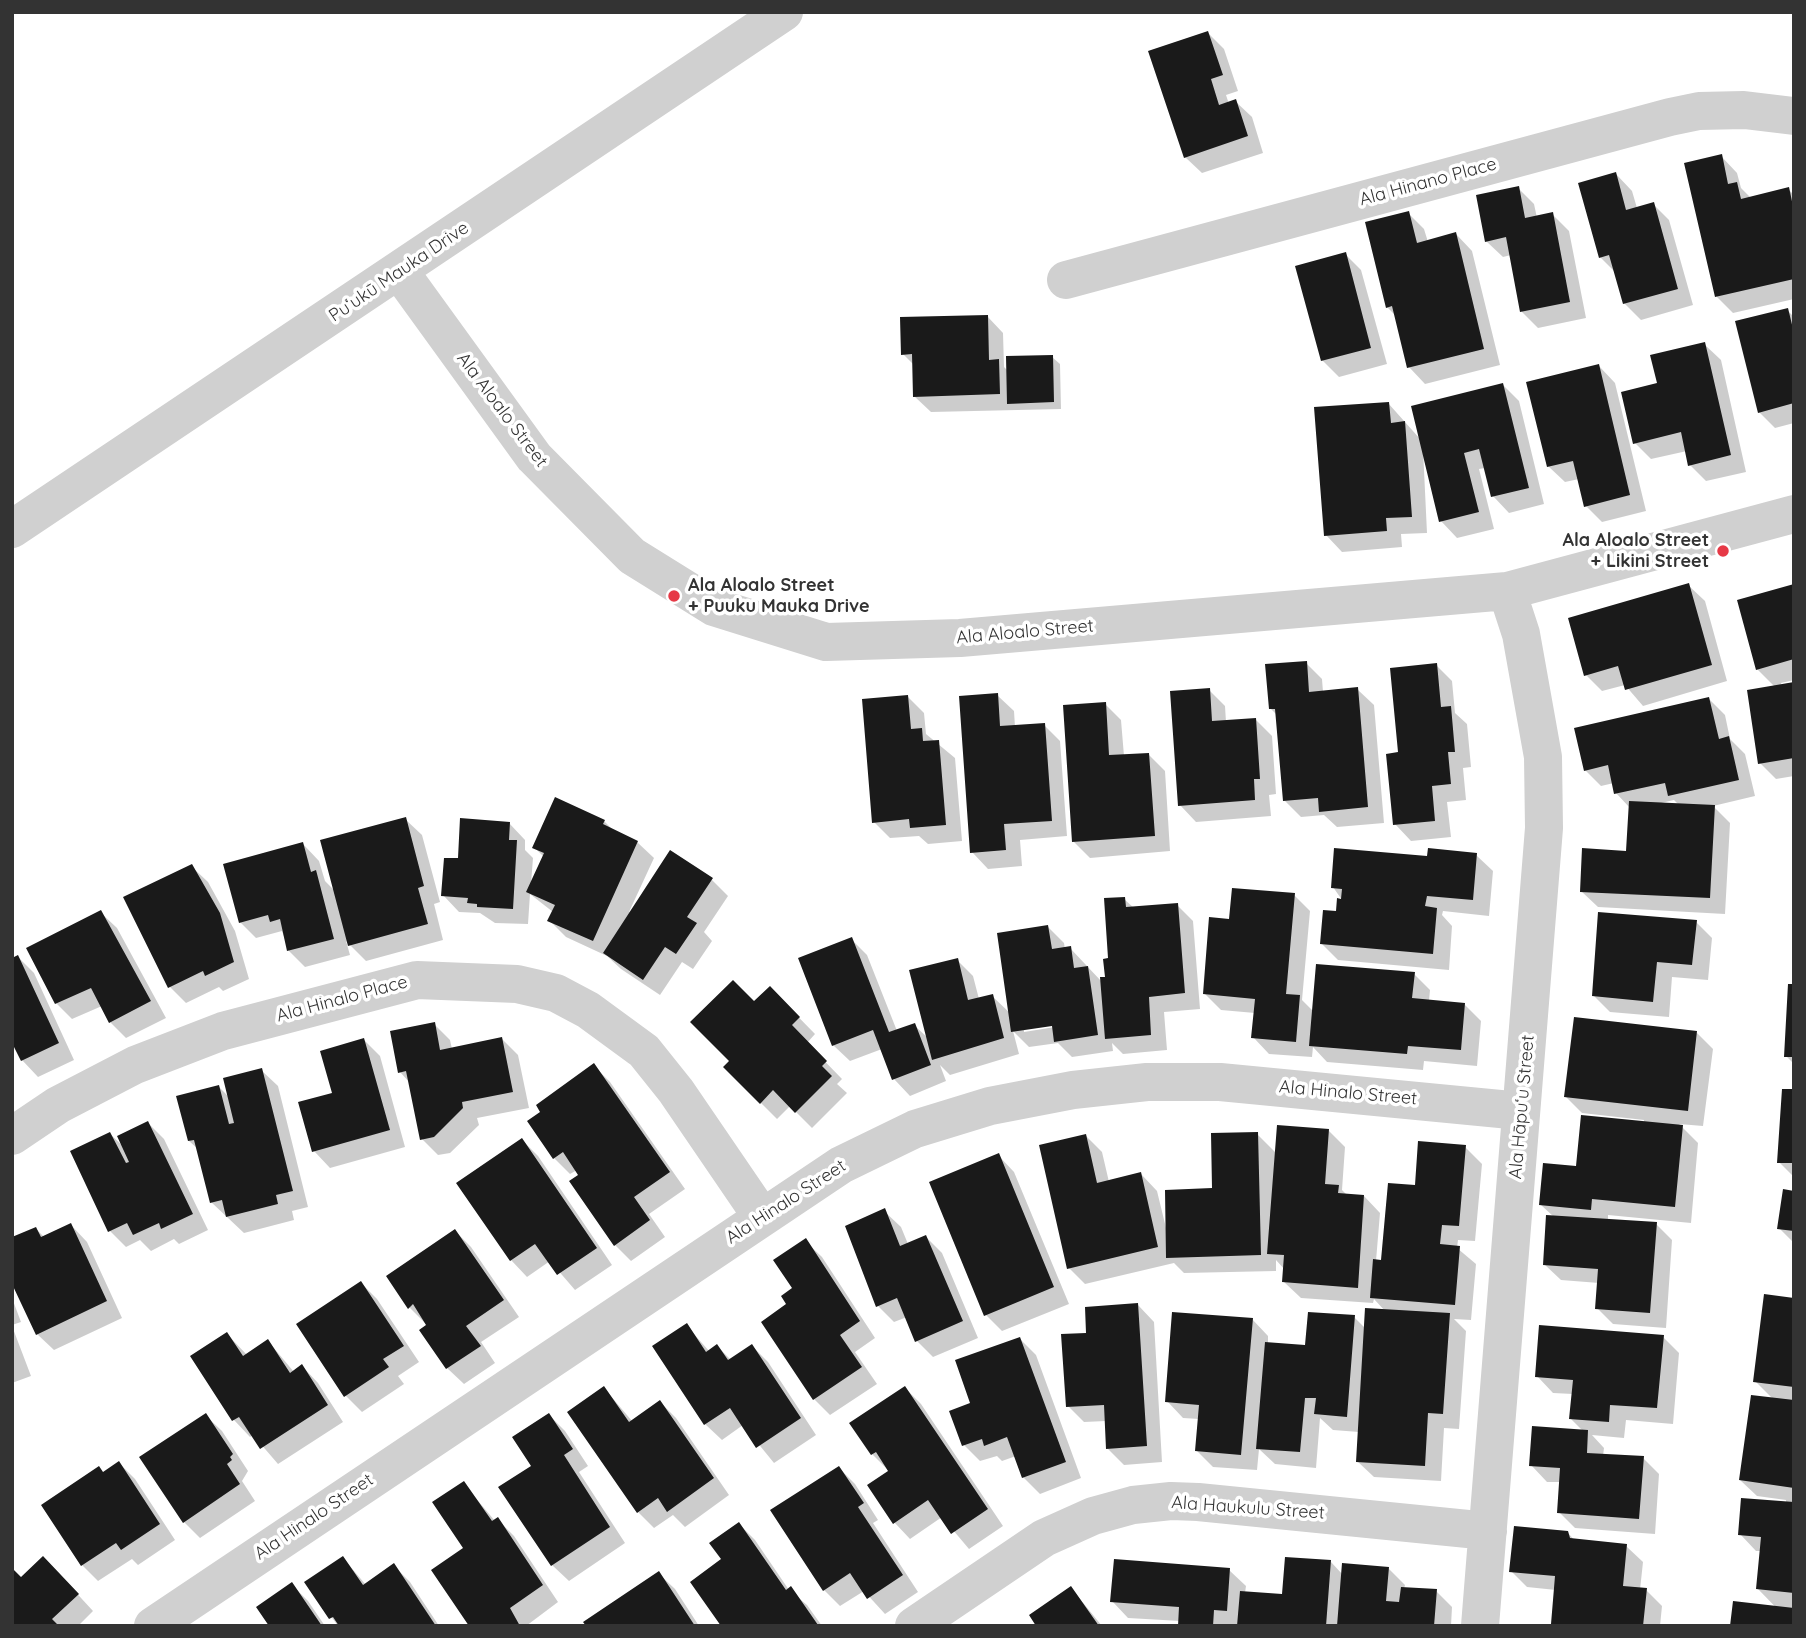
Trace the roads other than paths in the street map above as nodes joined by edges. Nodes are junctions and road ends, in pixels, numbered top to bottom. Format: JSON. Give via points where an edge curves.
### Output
{"nodes":[{"id":1,"x":783,"y":12,"type":"edge"},
{"id":2,"x":1794,"y":116,"type":"edge"},
{"id":3,"x":400,"y":272,"type":"junction"},
{"id":4,"x":1066,"y":280,"type":"dead end"},
{"id":5,"x":1794,"y":514,"type":"edge"},
{"id":6,"x":12,"y":529,"type":"edge"},
{"id":7,"x":1507,"y":592,"type":"junction"},
{"id":8,"x":1521,"y":1111,"type":"junction"},
{"id":9,"x":12,"y":1136,"type":"edge"},
{"id":10,"x":762,"y":1217,"type":"junction"},
{"id":11,"x":1488,"y":1531,"type":"junction"},
{"id":12,"x":153,"y":1626,"type":"edge"},
{"id":13,"x":914,"y":1626,"type":"edge"},
{"id":14,"x":1480,"y":1626,"type":"edge"}],
"edges":[{"from":1,"to":3,"type":"street","name":"Puʻukū Mauka Drive"},
{"from":2,"to":4,"type":"street","name":"Ala Hinano Place","via":[[1744,110],[1670,117]]},
{"from":3,"to":6,"type":"street","name":"Puʻukū Mauka Drive"},
{"from":3,"to":7,"type":"street","name":"Ala Aloalo Street","via":[[534,457],[632,556],[713,607],[827,642],[960,638]]},
{"from":5,"to":7,"type":"street","name":"Ala Aloalo Street"},
{"from":7,"to":8,"type":"street","name":"Ala Hāpuʻu Street","via":[[1521,634],[1545,790],[1543,872]]},
{"from":8,"to":10,"type":"street","name":"Ala Hinalo Street","via":[[1220,1082],[1147,1082],[1073,1090],[990,1106],[915,1129],[841,1165]]},
{"from":8,"to":11,"type":"street","name":"Ala Hāpuʻu Street"},
{"from":9,"to":10,"type":"street","name":"Ala Hinalo Place","via":[[58,1105],[135,1065],[223,1031],[417,980],[517,984],[567,998],[644,1051]]},
{"from":10,"to":12,"type":"street","name":"Ala Hinalo Street"},
{"from":11,"to":13,"type":"street","name":"Ala Haukulu Street","via":[[1198,1502],[1133,1505],[1093,1516],[1044,1538]]},
{"from":11,"to":14,"type":"street","name":"Ala Hāpuʻu Street"}]}
